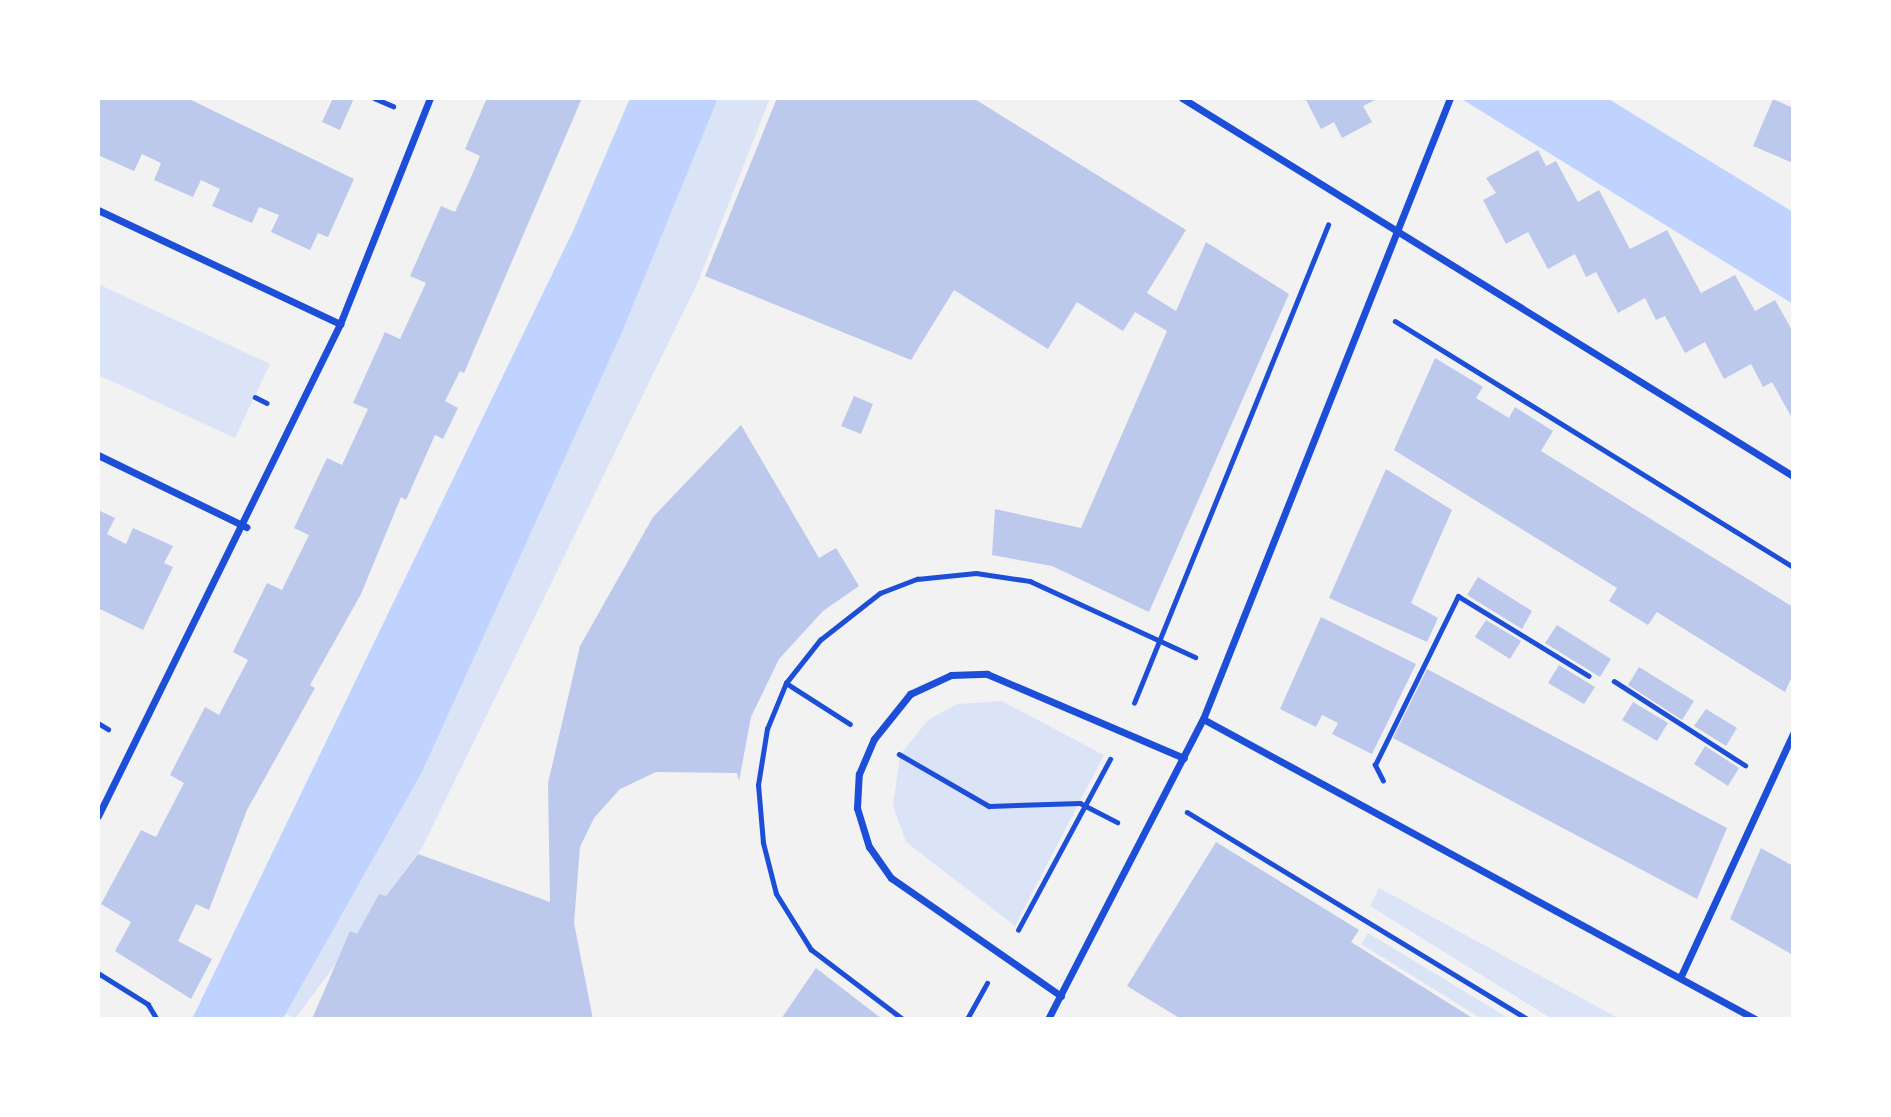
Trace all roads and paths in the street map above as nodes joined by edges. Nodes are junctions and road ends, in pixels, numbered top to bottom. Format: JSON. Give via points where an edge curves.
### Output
{"nodes":[{"id":1,"x":430,"y":98,"type":"edge"},
{"id":2,"x":1182,"y":98,"type":"edge"},
{"id":3,"x":1450,"y":98,"type":"edge"},
{"id":4,"x":1339,"y":196,"type":"junction"},
{"id":5,"x":98,"y":210,"type":"edge"},
{"id":6,"x":1398,"y":233,"type":"junction"},
{"id":7,"x":1370,"y":305,"type":"junction"},
{"id":8,"x":340,"y":324,"type":"junction"},
{"id":9,"x":98,"y":455,"type":"edge"},
{"id":10,"x":1793,"y":476,"type":"edge"},
{"id":11,"x":246,"y":527,"type":"junction"},
{"id":12,"x":1793,"y":567,"type":"edge"},
{"id":13,"x":1589,"y":676,"type":"dead end"},
{"id":14,"x":1614,"y":681,"type":"dead end"},
{"id":15,"x":786,"y":683,"type":"dead end"},
{"id":16,"x":1203,"y":719,"type":"junction"},
{"id":17,"x":1123,"y":730,"type":"junction"},
{"id":18,"x":1793,"y":734,"type":"edge"},
{"id":19,"x":874,"y":739,"type":"junction"},
{"id":20,"x":1184,"y":758,"type":"junction"},
{"id":21,"x":1771,"y":781,"type":"junction"},
{"id":22,"x":1164,"y":799,"type":"junction"},
{"id":23,"x":1088,"y":807,"type":"junction"},
{"id":24,"x":1378,"y":814,"type":"junction"},
{"id":25,"x":98,"y":816,"type":"edge"},
{"id":26,"x":1146,"y":836,"type":"junction"},
{"id":27,"x":1002,"y":957,"type":"junction"},
{"id":28,"x":98,"y":973,"type":"edge"},
{"id":29,"x":1681,"y":976,"type":"junction"},
{"id":30,"x":1060,"y":996,"type":"junction"},
{"id":31,"x":157,"y":1019,"type":"edge"},
{"id":32,"x":967,"y":1019,"type":"edge"},
{"id":33,"x":1048,"y":1019,"type":"edge"},
{"id":34,"x":1528,"y":1019,"type":"edge"},
{"id":35,"x":1755,"y":1019,"type":"edge"}],
"edges":[{"from":1,"to":8,"type":"street"},
{"from":2,"to":4,"type":"street"},
{"from":3,"to":6,"type":"street"},
{"from":4,"to":6,"type":"street"},
{"from":4,"to":17,"type":"path"},
{"from":5,"to":8,"type":"street"},
{"from":6,"to":7,"type":"street"},
{"from":6,"to":10,"type":"street"},
{"from":7,"to":12,"type":"path"},
{"from":7,"to":16,"type":"street"},
{"from":8,"to":11,"type":"street"},
{"from":9,"to":11,"type":"street"},
{"from":11,"to":25,"type":"street"},
{"from":13,"to":24,"type":"path","via":[[1458,596],[1375,765],[1387,789]]},
{"from":14,"to":21,"type":"path"},
{"from":15,"to":19,"type":"path"},
{"from":16,"to":20,"type":"street"},
{"from":16,"to":24,"type":"street"},
{"from":17,"to":19,"type":"street","via":[[987,674],[951,676],[910,694]]},
{"from":17,"to":20,"type":"street"},
{"from":17,"to":23,"type":"path"},
{"from":18,"to":21,"type":"street"},
{"from":19,"to":23,"type":"path","via":[[989,806]]},
{"from":19,"to":27,"type":"street","via":[[859,774],[857,808],[869,847],[891,878]]},
{"from":20,"to":22,"type":"street"},
{"from":21,"to":29,"type":"street"},
{"from":22,"to":26,"type":"street"},
{"from":22,"to":34,"type":"path"},
{"from":23,"to":26,"type":"path"},
{"from":23,"to":27,"type":"path"},
{"from":24,"to":29,"type":"street"},
{"from":26,"to":30,"type":"street"},
{"from":27,"to":30,"type":"street"},
{"from":27,"to":32,"type":"path"},
{"from":28,"to":31,"type":"path","via":[[148,1004]]},
{"from":29,"to":35,"type":"street"},
{"from":30,"to":33,"type":"street"}]}
